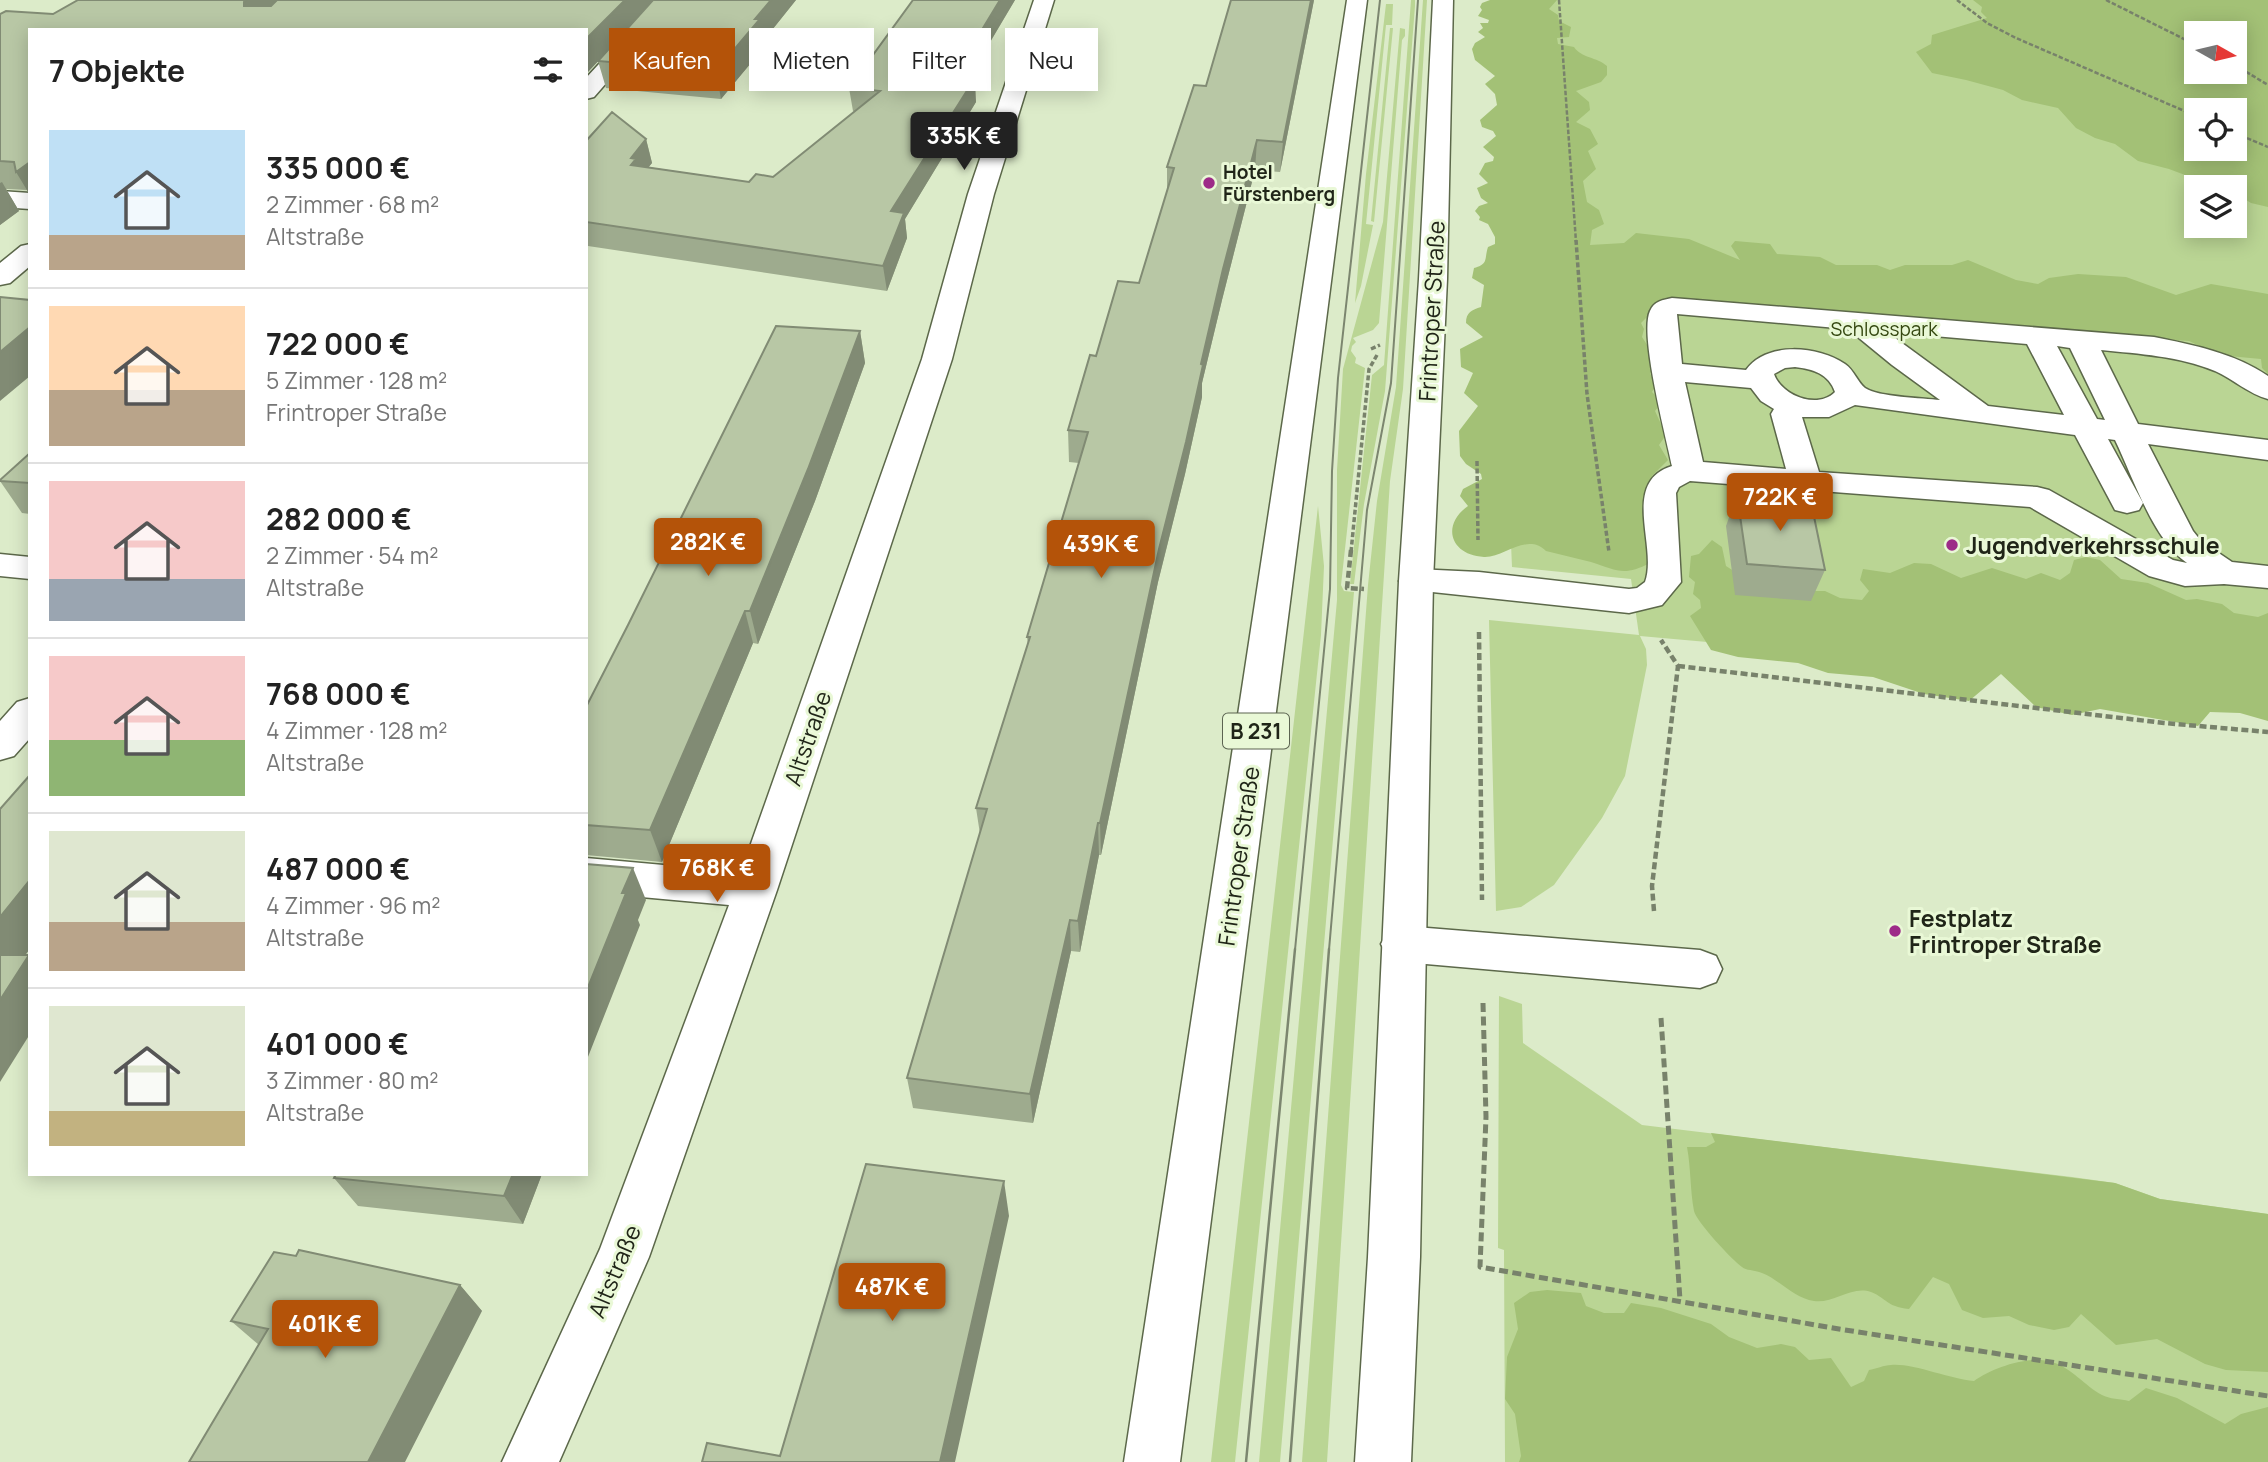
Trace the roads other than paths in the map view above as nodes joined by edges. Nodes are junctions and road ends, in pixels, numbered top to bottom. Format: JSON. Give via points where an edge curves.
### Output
{"nodes":[{"id":1,"x":670,"y":0,"type":"edge"},
{"id":2,"x":1044,"y":0,"type":"edge"},
{"id":3,"x":1357,"y":0,"type":"edge"},
{"id":4,"x":1443,"y":0,"type":"edge"},
{"id":5,"x":588,"y":90,"type":"edge"},
{"id":6,"x":0,"y":199,"type":"edge"},
{"id":7,"x":28,"y":201,"type":"edge"},
{"id":8,"x":28,"y":254,"type":"edge"},
{"id":9,"x":0,"y":277,"type":"edge"},
{"id":10,"x":1789,"y":315,"type":"junction"},
{"id":11,"x":1856,"y":321,"type":"junction"},
{"id":12,"x":2037,"y":336,"type":"junction"},
{"id":13,"x":2080,"y":338,"type":"junction"},
{"id":14,"x":1802,"y":359,"type":"junction"},
{"id":15,"x":1668,"y":372,"type":"junction"},
{"id":16,"x":1760,"y":380,"type":"junction"},
{"id":17,"x":2268,"y":390,"type":"edge"},
{"id":18,"x":1850,"y":393,"type":"junction"},
{"id":19,"x":1792,"y":404,"type":"junction"},
{"id":20,"x":1980,"y":415,"type":"junction"},
{"id":21,"x":2087,"y":427,"type":"junction"},
{"id":22,"x":2127,"y":433,"type":"junction"},
{"id":23,"x":2268,"y":450,"type":"edge"},
{"id":24,"x":1689,"y":471,"type":"junction"},
{"id":25,"x":1805,"y":481,"type":"junction"},
{"id":26,"x":2037,"y":497,"type":"junction"},
{"id":27,"x":2127,"y":503,"type":"junction"},
{"id":28,"x":0,"y":565,"type":"edge"},
{"id":29,"x":28,"y":568,"type":"edge"},
{"id":30,"x":2161,"y":568,"type":"junction"},
{"id":31,"x":2224,"y":573,"type":"junction"},
{"id":32,"x":2268,"y":577,"type":"edge"},
{"id":33,"x":1416,"y":587,"type":"junction"},
{"id":34,"x":28,"y":714,"type":"edge"},
{"id":35,"x":0,"y":747,"type":"edge"},
{"id":36,"x":588,"y":875,"type":"edge"},
{"id":37,"x":756,"y":890,"type":"junction"},
{"id":38,"x":1403,"y":944,"type":"junction"},
{"id":39,"x":1700,"y":970,"type":"dead end"},
{"id":40,"x":530,"y":1462,"type":"edge"},
{"id":41,"x":1152,"y":1462,"type":"edge"},
{"id":42,"x":1383,"y":1462,"type":"edge"}],
"edges":[{"from":1,"to":5,"type":"main road"},
{"from":2,"to":37,"type":"main road","name":"Altstraße","via":[[981,194],[937,359]]},
{"from":3,"to":41,"type":"main road","name":"Frintroper Straße","number":"B 231"},
{"from":4,"to":33,"type":"main road","name":"Frintroper Straße"},
{"from":6,"to":7,"type":"main road"},
{"from":8,"to":9,"type":"main road"},
{"from":10,"to":11,"type":"main road"},
{"from":10,"to":14,"type":"main road"},
{"from":10,"to":15,"type":"main road","via":[[1667,308],[1662,321]]},
{"from":11,"to":12,"type":"main road"},
{"from":11,"to":20,"type":"main road"},
{"from":12,"to":13,"type":"main road"},
{"from":12,"to":21,"type":"main road"},
{"from":13,"to":17,"type":"main road","via":[[2198,355],[2235,369]]},
{"from":13,"to":22,"type":"main road"},
{"from":14,"to":16,"type":"main road","via":[[1771,362],[1761,369]]},
{"from":14,"to":18,"type":"main road","via":[[1838,373]]},
{"from":15,"to":16,"type":"main road"},
{"from":15,"to":24,"type":"main road"},
{"from":16,"to":19,"type":"main road","via":[[1771,394]]},
{"from":18,"to":19,"type":"main road","via":[[1832,407]]},
{"from":18,"to":20,"type":"main road","via":[[1869,400]]},
{"from":19,"to":25,"type":"main road","via":[[1786,414]]},
{"from":20,"to":21,"type":"main road"},
{"from":21,"to":22,"type":"main road"},
{"from":21,"to":27,"type":"main road"},
{"from":22,"to":23,"type":"main road"},
{"from":22,"to":31,"type":"main road","via":[[2178,536],[2189,550]]},
{"from":24,"to":25,"type":"main road"},
{"from":24,"to":33,"type":"main road","via":[[1663,482],[1664,582],[1657,593],[1642,600],[1479,584]]},
{"from":25,"to":26,"type":"main road"},
{"from":26,"to":27,"type":"main road"},
{"from":26,"to":30,"type":"main road"},
{"from":27,"to":30,"type":"main road"},
{"from":28,"to":29,"type":"main road"},
{"from":30,"to":31,"type":"main road","via":[[2185,575]]},
{"from":31,"to":32,"type":"main road"},
{"from":33,"to":38,"type":"main road","name":"Frintroper Straße"},
{"from":34,"to":35,"type":"main road"},
{"from":36,"to":37,"type":"main road"},
{"from":37,"to":40,"type":"main road","name":"Altstraße","via":[[623,1257]]},
{"from":38,"to":39,"type":"main road"},
{"from":38,"to":42,"type":"main road","name":"Frintroper Straße"}]}
